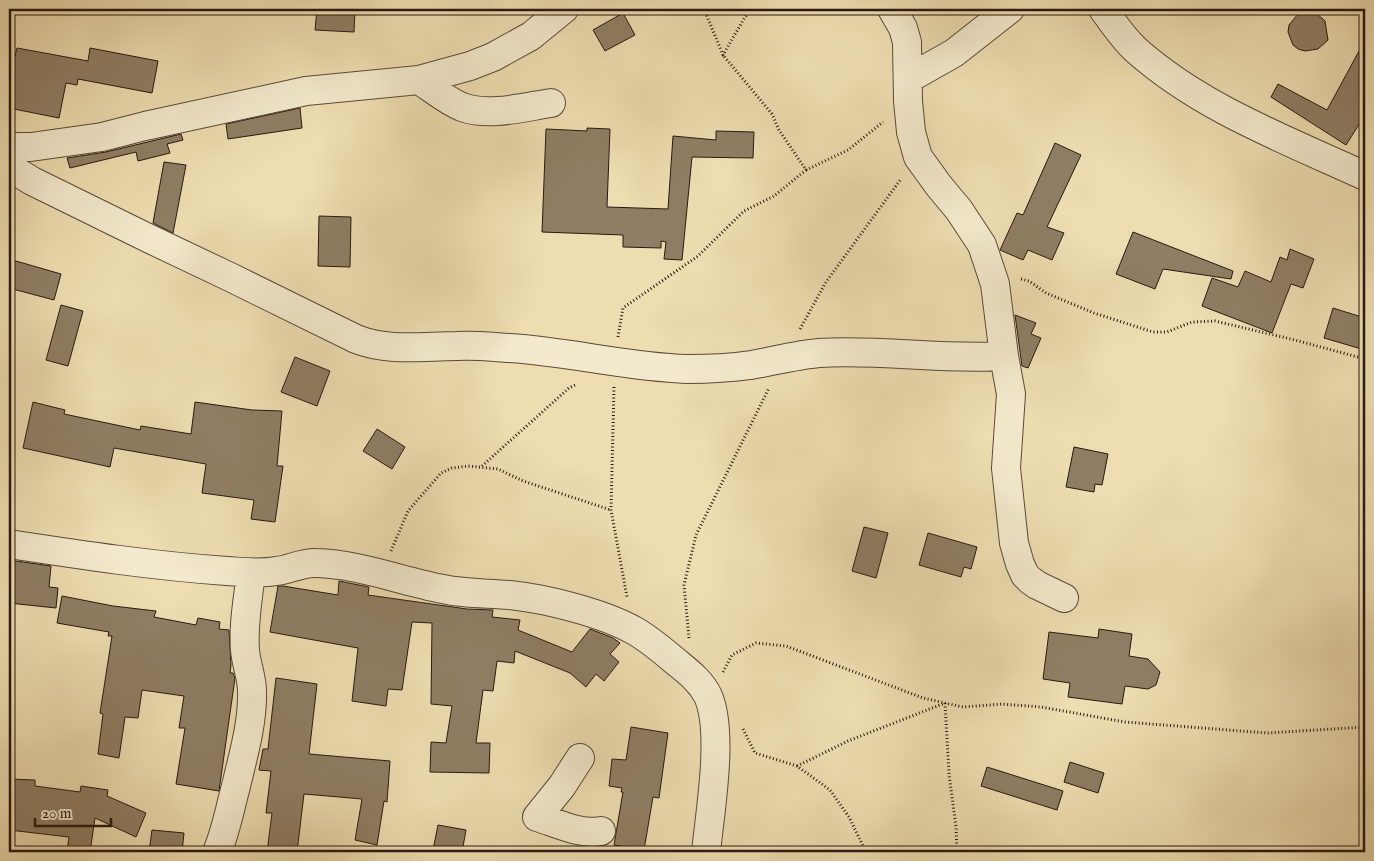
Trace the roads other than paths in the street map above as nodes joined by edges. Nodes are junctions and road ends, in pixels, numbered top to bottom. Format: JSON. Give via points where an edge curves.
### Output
{"nodes":[{"id":1,"x":564,"y":9,"type":"edge"},
{"id":2,"x":892,"y":9,"type":"edge"},
{"id":3,"x":1010,"y":9,"type":"edge"},
{"id":4,"x":1103,"y":9,"type":"edge"},
{"id":5,"x":419,"y":80,"type":"junction"},
{"id":6,"x":908,"y":90,"type":"junction"},
{"id":7,"x":551,"y":103,"type":"dead end"},
{"id":8,"x":9,"y":148,"type":"edge"},
{"id":9,"x":9,"y":167,"type":"edge"},
{"id":10,"x":1365,"y":176,"type":"edge"},
{"id":11,"x":1004,"y":356,"type":"junction"},
{"id":12,"x":9,"y":544,"type":"edge"},
{"id":13,"x":252,"y":573,"type":"junction"},
{"id":14,"x":1064,"y":598,"type":"dead end"},
{"id":15,"x":580,"y":758,"type":"dead end"},
{"id":16,"x":601,"y":831,"type":"dead end"},
{"id":17,"x":217,"y":852,"type":"edge"},
{"id":18,"x":706,"y":852,"type":"edge"}],
"edges":[{"from":1,"to":5,"type":"street","via":[[531,36],[493,57]]},
{"from":2,"to":6,"type":"street","via":[[907,42]]},
{"from":3,"to":6,"type":"street"},
{"from":4,"to":10,"type":"street","via":[[1121,34],[1168,76],[1231,113]]},
{"from":5,"to":7,"type":"street","via":[[453,103],[472,110]]},
{"from":5,"to":8,"type":"street","via":[[306,91],[102,137]]},
{"from":6,"to":11,"type":"street","via":[[911,132],[918,156],[982,245],[996,284]]},
{"from":9,"to":11,"type":"street","via":[[364,342],[386,347],[512,348],[666,368],[709,369],[819,353]]},
{"from":11,"to":14,"type":"street","via":[[1011,394],[1006,468],[1014,543],[1026,575],[1037,585]]},
{"from":12,"to":13,"type":"street","via":[[97,558]]},
{"from":13,"to":17,"type":"street","via":[[244,628],[252,691],[250,714],[224,836]]},
{"from":13,"to":18,"type":"street","via":[[317,563],[381,574],[444,590],[511,595],[589,613],[633,630],[653,642],[701,686],[712,708],[714,773]]},
{"from":15,"to":16,"type":"street","via":[[537,816],[581,832]]}]}
